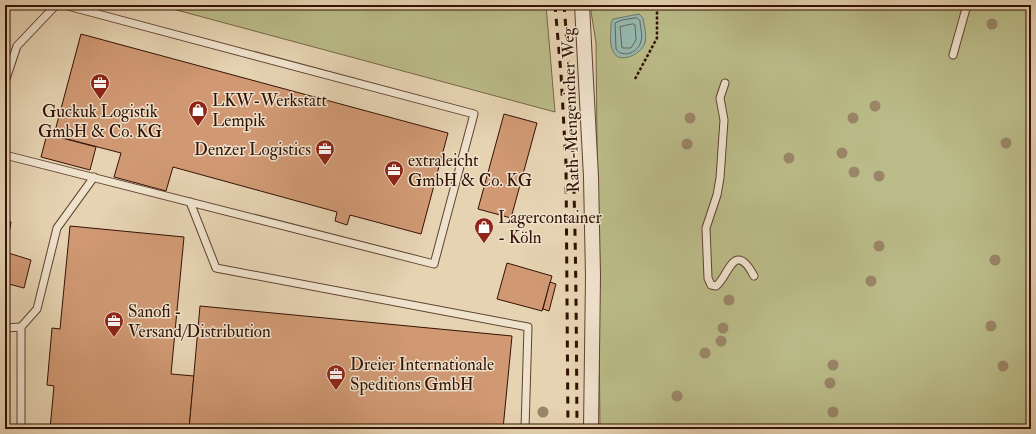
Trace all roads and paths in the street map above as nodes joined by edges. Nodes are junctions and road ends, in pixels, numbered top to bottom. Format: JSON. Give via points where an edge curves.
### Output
{"nodes":[{"id":1,"x":56,"y":5,"type":"edge"},
{"id":2,"x":64,"y":5,"type":"edge"},
{"id":3,"x":582,"y":5,"type":"edge"},
{"id":4,"x":657,"y":5,"type":"edge"},
{"id":5,"x":967,"y":5,"type":"edge"},
{"id":6,"x":953,"y":54,"type":"dead end"},
{"id":7,"x":635,"y":79,"type":"dead end"},
{"id":8,"x":5,"y":82,"type":"edge"},
{"id":9,"x":725,"y":83,"type":"dead end"},
{"id":10,"x":5,"y":154,"type":"edge"},
{"id":11,"x":94,"y":177,"type":"junction"},
{"id":12,"x":190,"y":202,"type":"junction"},
{"id":13,"x":754,"y":276,"type":"dead end"},
{"id":14,"x":21,"y":327,"type":"junction"},
{"id":15,"x":5,"y":328,"type":"edge"},
{"id":16,"x":21,"y":429,"type":"edge"},
{"id":17,"x":525,"y":429,"type":"edge"},
{"id":18,"x":591,"y":429,"type":"edge"}],
"edges":[{"from":1,"to":8,"type":"lane","via":[[17,46]]},
{"from":2,"to":12,"type":"lane","via":[[474,114],[434,264]]},
{"from":3,"to":18,"type":"street","name":"Rath-Mengenicher Weg","via":[[591,177]]},
{"from":4,"to":7,"type":"path","via":[[657,38]]},
{"from":5,"to":6,"type":"lane"},
{"from":9,"to":13,"type":"lane","via":[[720,98],[724,120],[720,178],[706,228],[708,278],[711,285],[716,286],[732,262],[738,261],[745,264]]},
{"from":10,"to":11,"type":"lane"},
{"from":11,"to":12,"type":"lane"},
{"from":11,"to":14,"type":"lane","via":[[57,228],[37,308]]},
{"from":12,"to":17,"type":"lane","via":[[216,268],[528,327]]},
{"from":14,"to":15,"type":"lane"},
{"from":14,"to":16,"type":"lane"}]}
